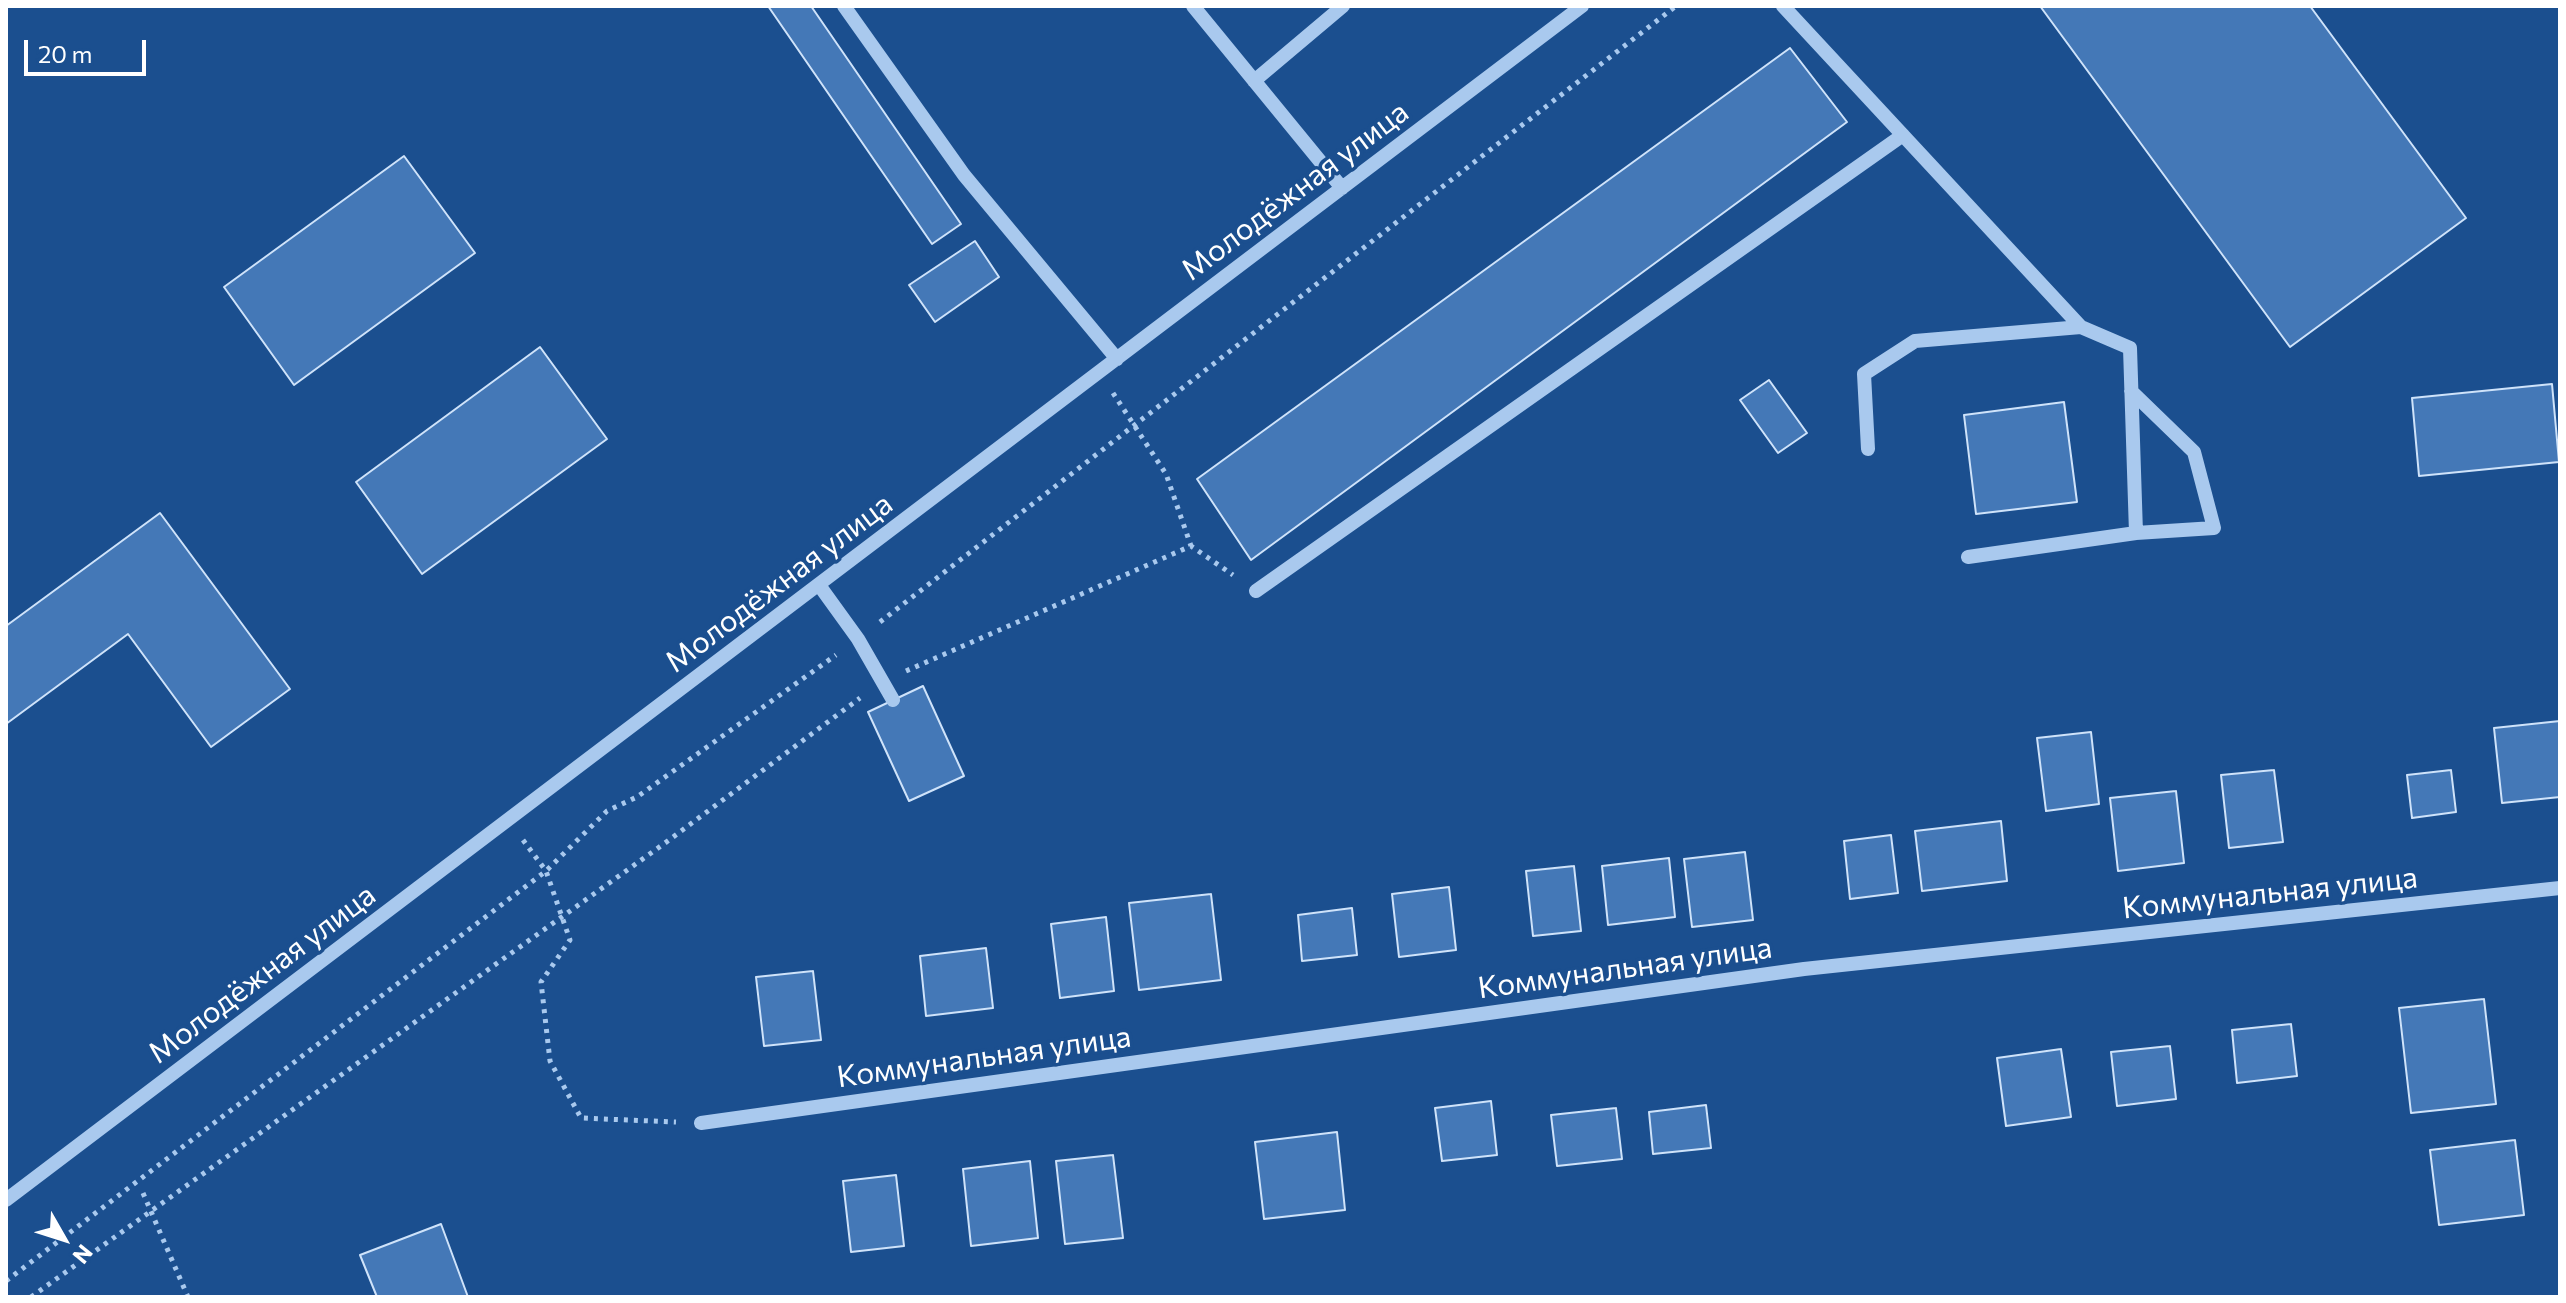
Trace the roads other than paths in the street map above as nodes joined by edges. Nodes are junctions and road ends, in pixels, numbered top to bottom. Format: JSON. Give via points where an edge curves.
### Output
{"nodes":[{"id":1,"x":844,"y":6,"type":"edge"},
{"id":2,"x":1193,"y":6,"type":"edge"},
{"id":3,"x":1343,"y":6,"type":"edge"},
{"id":4,"x":1582,"y":6,"type":"edge"},
{"id":5,"x":1783,"y":6,"type":"edge"},
{"id":6,"x":1254,"y":81,"type":"junction"},
{"id":7,"x":1903,"y":135,"type":"junction"},
{"id":8,"x":1342,"y":188,"type":"junction"},
{"id":9,"x":2081,"y":327,"type":"junction"},
{"id":10,"x":1117,"y":359,"type":"junction"},
{"id":11,"x":2131,"y":391,"type":"junction"},
{"id":12,"x":1868,"y":449,"type":"dead end"},
{"id":13,"x":2136,"y":533,"type":"junction"},
{"id":14,"x":1968,"y":557,"type":"dead end"},
{"id":15,"x":819,"y":585,"type":"junction"},
{"id":16,"x":1256,"y":591,"type":"road end"},
{"id":17,"x":893,"y":700,"type":"dead end"},
{"id":18,"x":2560,"y":888,"type":"edge"},
{"id":19,"x":701,"y":1123,"type":"road end"},
{"id":20,"x":6,"y":1200,"type":"edge"}],
"edges":[{"from":1,"to":10,"type":"street","via":[[964,175]]},
{"from":2,"to":6,"type":"street"},
{"from":3,"to":6,"type":"street"},
{"from":4,"to":8,"type":"street","name":"Молодёжная улица"},
{"from":5,"to":7,"type":"street"},
{"from":6,"to":8,"type":"street"},
{"from":7,"to":9,"type":"street"},
{"from":7,"to":16,"type":"street"},
{"from":8,"to":10,"type":"street","name":"Молодёжная улица"},
{"from":9,"to":11,"type":"street","via":[[2130,348]]},
{"from":9,"to":12,"type":"street","via":[[1915,341],[1864,374]]},
{"from":10,"to":15,"type":"street","name":"Молодёжная улица"},
{"from":11,"to":13,"type":"street"},
{"from":11,"to":13,"type":"street","via":[[2194,452],[2214,528]]},
{"from":13,"to":14,"type":"street"},
{"from":15,"to":17,"type":"street"},
{"from":15,"to":20,"type":"street","name":"Молодёжная улица"},
{"from":18,"to":19,"type":"street","name":"Коммунальная улица","via":[[1804,969]]}]}
